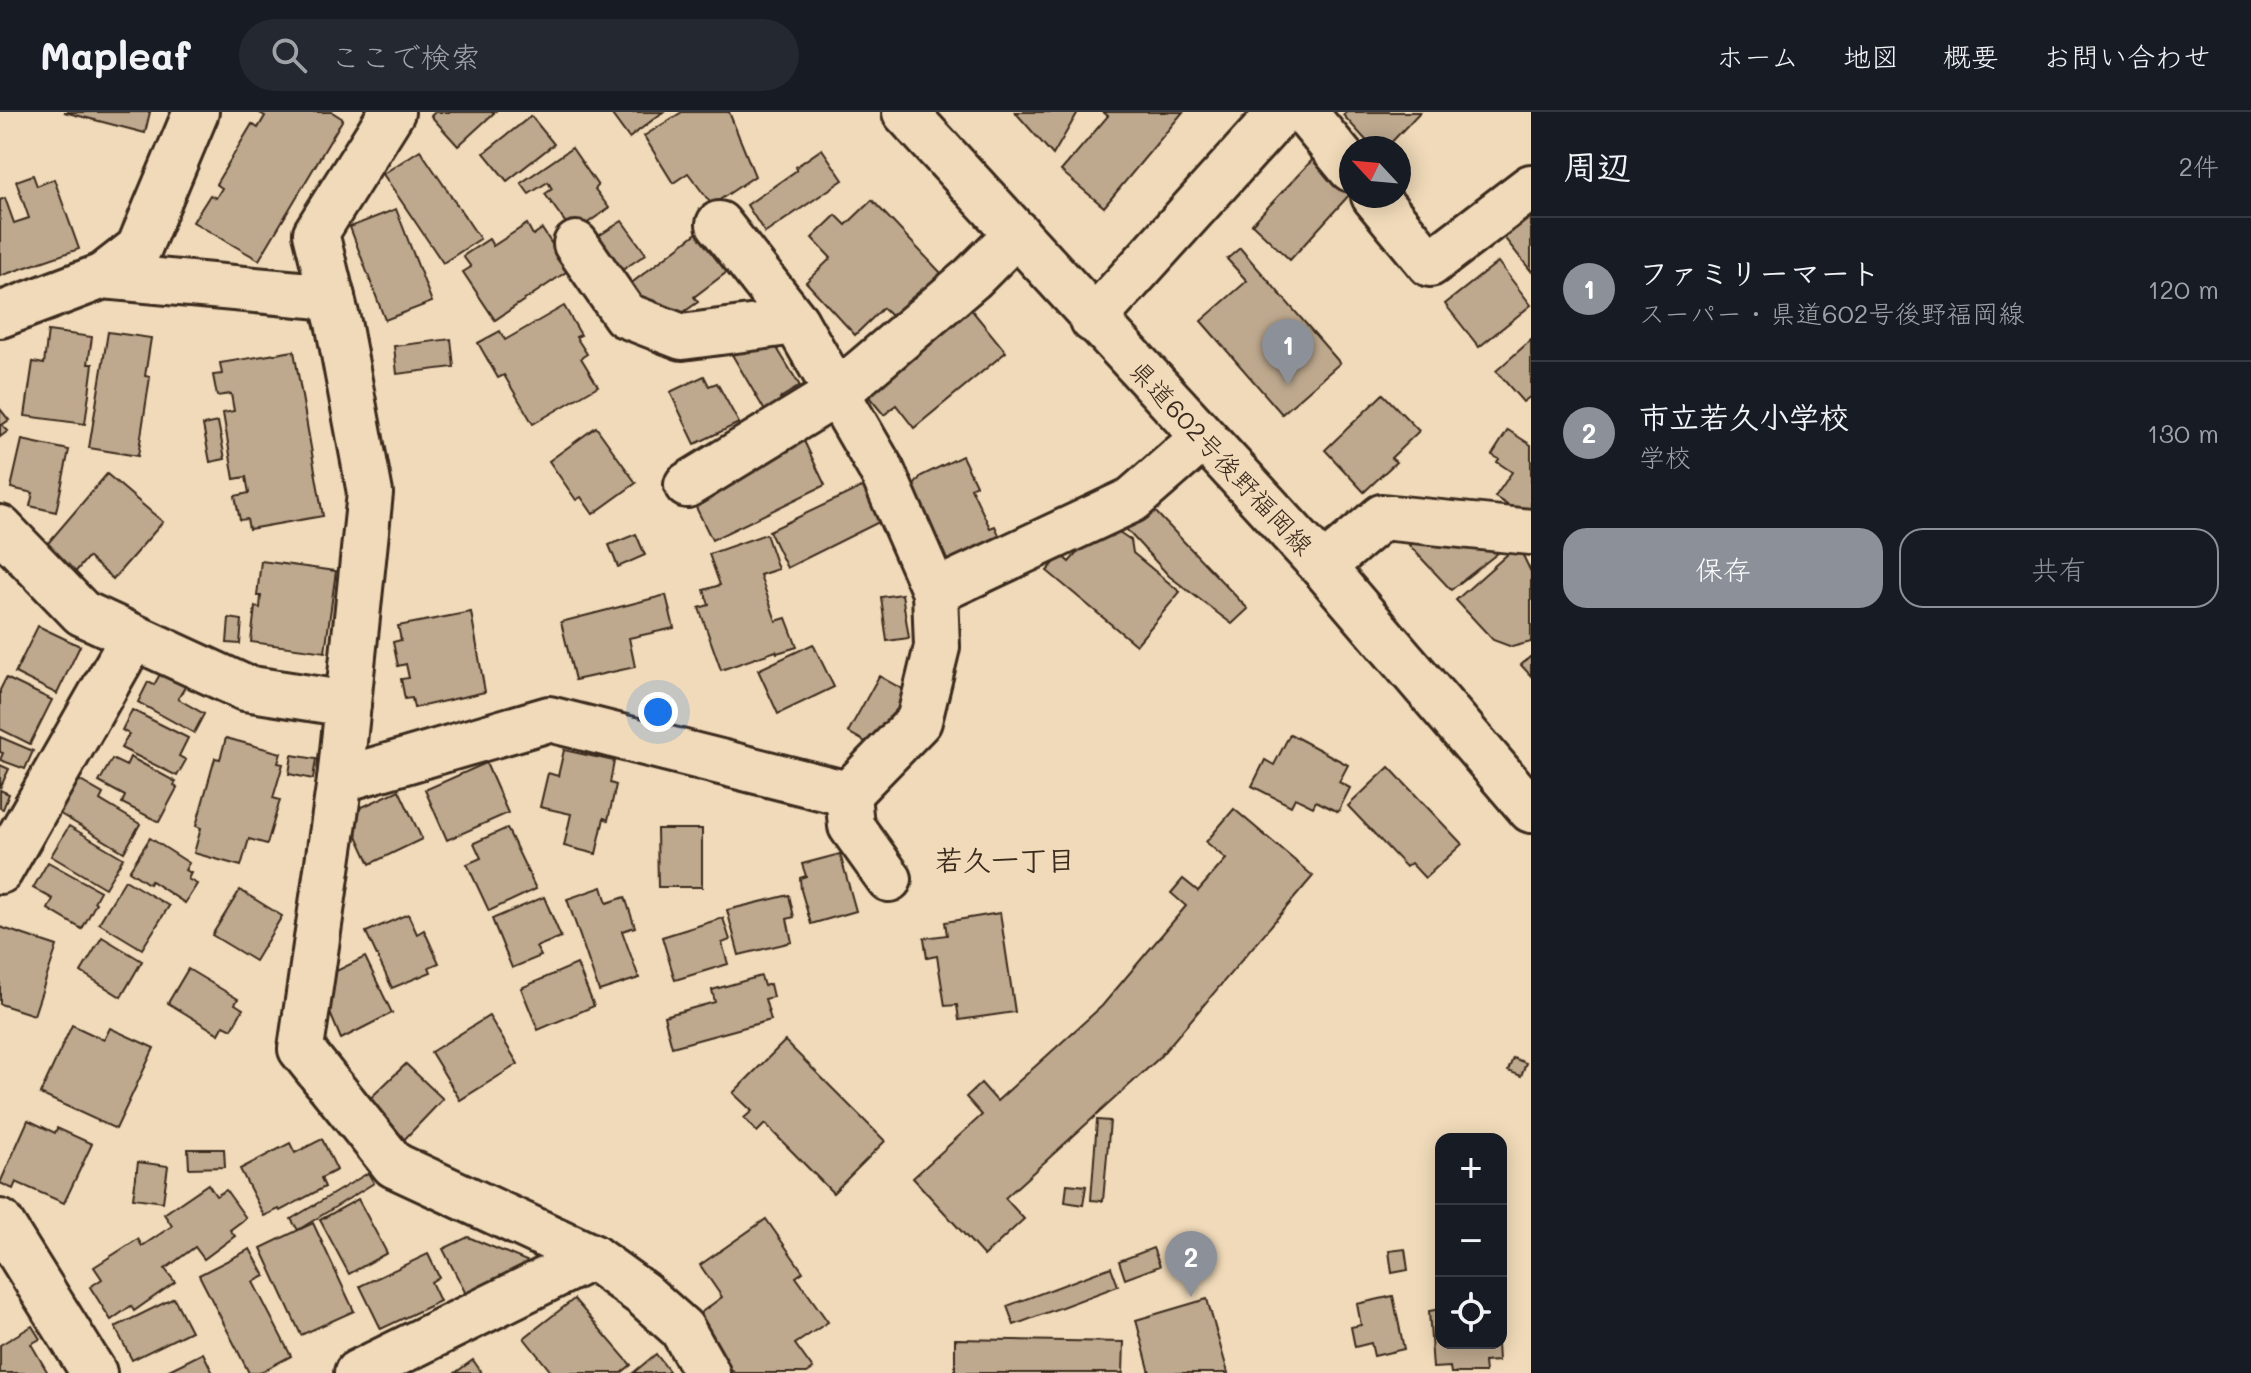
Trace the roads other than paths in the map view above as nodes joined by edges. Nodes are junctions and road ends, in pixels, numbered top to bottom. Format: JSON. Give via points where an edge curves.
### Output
{"nodes":[{"id":1,"x":196,"y":112,"type":"edge"},
{"id":2,"x":392,"y":112,"type":"edge"},
{"id":3,"x":905,"y":112,"type":"edge"},
{"id":4,"x":1281,"y":112,"type":"edge"},
{"id":5,"x":1304,"y":112,"type":"edge"},
{"id":6,"x":1339,"y":154,"type":"edge"},
{"id":7,"x":1531,"y":187,"type":"edge"},
{"id":8,"x":1384,"y":208,"type":"edge"},
{"id":9,"x":719,"y":224,"type":"dead end"},
{"id":10,"x":1017,"y":233,"type":"junction"},
{"id":11,"x":576,"y":244,"type":"dead end"},
{"id":12,"x":103,"y":276,"type":"junction"},
{"id":13,"x":332,"y":297,"type":"junction"},
{"id":14,"x":0,"y":315,"type":"edge"},
{"id":15,"x":1093,"y":320,"type":"junction"},
{"id":16,"x":796,"y":322,"type":"junction"},
{"id":17,"x":836,"y":394,"type":"junction"},
{"id":18,"x":1203,"y":438,"type":"junction"},
{"id":19,"x":687,"y":485,"type":"dead end"},
{"id":20,"x":0,"y":528,"type":"edge"},
{"id":21,"x":1531,"y":532,"type":"edge"},
{"id":22,"x":1323,"y":567,"type":"junction"},
{"id":23,"x":935,"y":592,"type":"junction"},
{"id":24,"x":133,"y":638,"type":"junction"},
{"id":25,"x":348,"y":704,"type":"junction"},
{"id":26,"x":340,"y":780,"type":"junction"},
{"id":27,"x":848,"y":794,"type":"junction"},
{"id":28,"x":1531,"y":810,"type":"edge"},
{"id":29,"x":0,"y":871,"type":"edge"},
{"id":30,"x":889,"y":879,"type":"dead end"},
{"id":31,"x":0,"y":1222,"type":"edge"},
{"id":32,"x":592,"y":1257,"type":"junction"},
{"id":33,"x":94,"y":1373,"type":"edge"},
{"id":34,"x":357,"y":1373,"type":"edge"},
{"id":35,"x":707,"y":1373,"type":"edge"}],
"edges":[{"from":1,"to":12,"type":"street","via":[[139,248]]},
{"from":2,"to":13,"type":"street","via":[[316,233]]},
{"from":3,"to":10,"type":"street","name":"県道602号後野福岡線"},
{"from":4,"to":15,"type":"street"},
{"from":5,"to":6,"type":"street"},
{"from":7,"to":8,"type":"street","via":[[1430,264]]},
{"from":9,"to":16,"type":"street"},
{"from":10,"to":15,"type":"street","name":"県道602号後野福岡線"},
{"from":10,"to":17,"type":"street"},
{"from":11,"to":16,"type":"street","via":[[625,315],[682,337]]},
{"from":12,"to":13,"type":"street"},
{"from":12,"to":14,"type":"street"},
{"from":13,"to":25,"type":"street","via":[[370,493]]},
{"from":15,"to":18,"type":"street","name":"県道602号後野福岡線"},
{"from":16,"to":17,"type":"street"},
{"from":17,"to":19,"type":"street"},
{"from":17,"to":23,"type":"street","via":[[882,471]]},
{"from":18,"to":22,"type":"street","name":"県道602号後野福岡線"},
{"from":18,"to":23,"type":"street","via":[[1132,500]]},
{"from":20,"to":24,"type":"street","via":[[82,613]]},
{"from":21,"to":22,"type":"street","via":[[1382,517]]},
{"from":22,"to":28,"type":"street","name":"県道602号後野福岡線"},
{"from":23,"to":27,"type":"street","via":[[937,647],[919,721]]},
{"from":24,"to":25,"type":"street","via":[[245,688]]},
{"from":24,"to":29,"type":"street"},
{"from":25,"to":26,"type":"street"},
{"from":26,"to":27,"type":"street","via":[[549,719]]},
{"from":26,"to":32,"type":"street","via":[[301,1049],[394,1165]]},
{"from":27,"to":30,"type":"street","via":[[851,826]]},
{"from":31,"to":33,"type":"street"},
{"from":32,"to":34,"type":"street"},
{"from":32,"to":35,"type":"street","via":[[682,1329]]}]}
